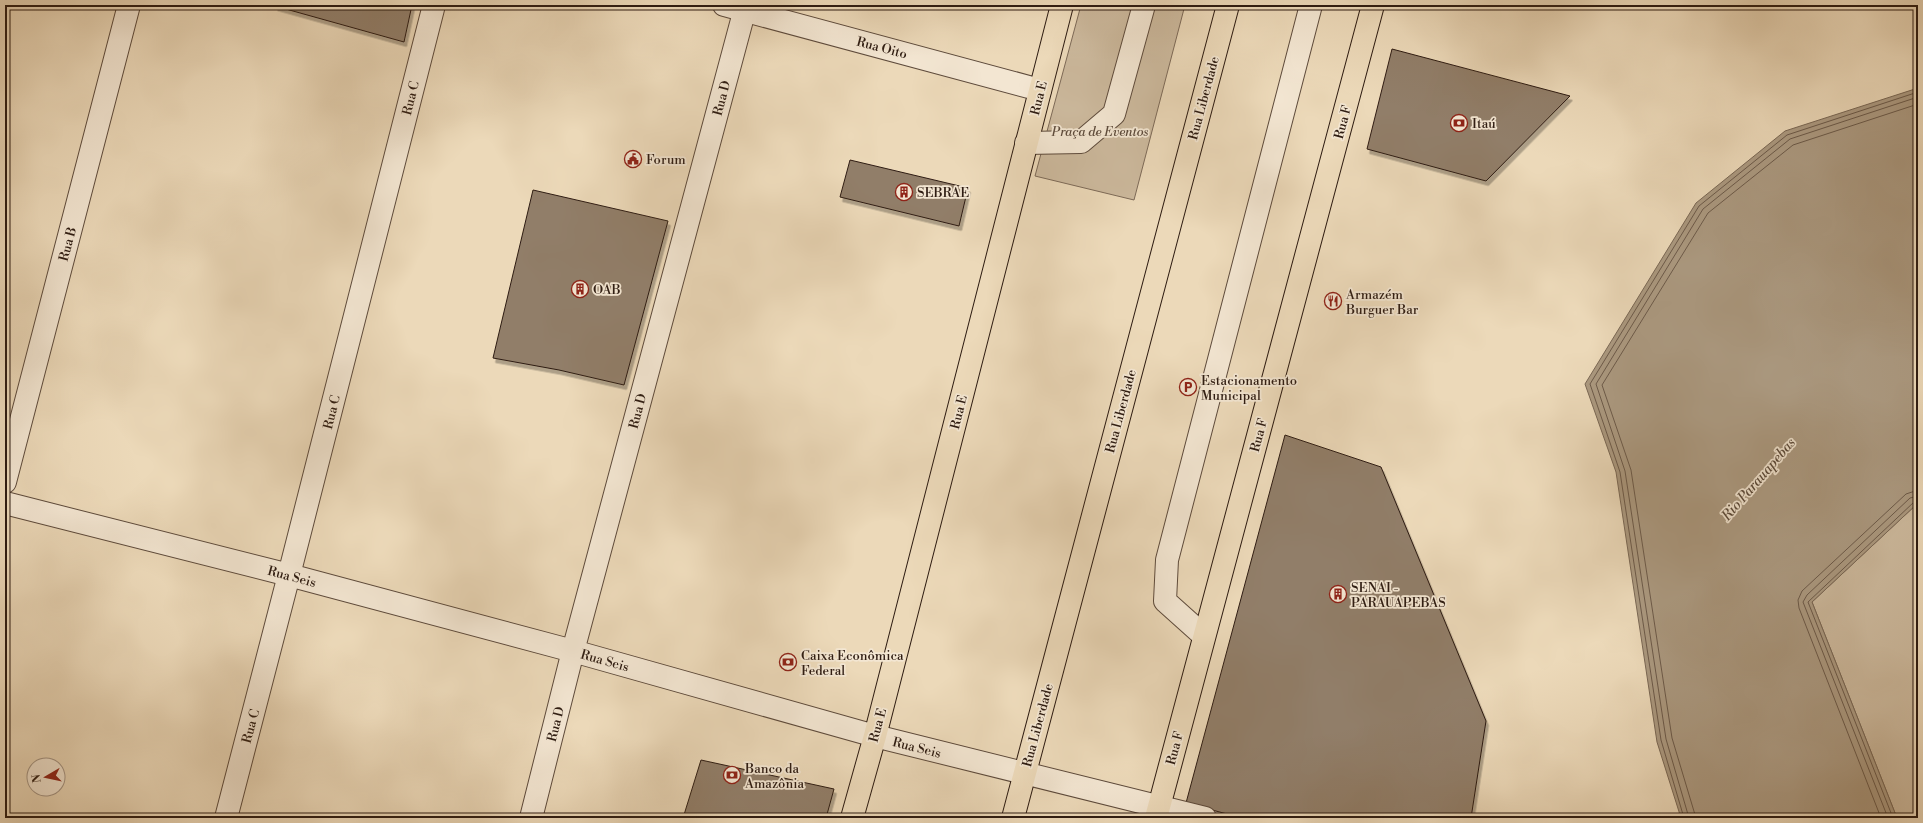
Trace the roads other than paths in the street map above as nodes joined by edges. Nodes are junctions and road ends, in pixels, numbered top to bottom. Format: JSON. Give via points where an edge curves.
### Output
{"nodes":[{"id":1,"x":129,"y":5,"type":"edge"},
{"id":2,"x":434,"y":5,"type":"edge"},
{"id":3,"x":724,"y":5,"type":"edge"},
{"id":4,"x":1062,"y":5,"type":"edge"},
{"id":5,"x":1144,"y":5,"type":"edge"},
{"id":6,"x":1228,"y":5,"type":"edge"},
{"id":7,"x":1312,"y":5,"type":"edge"},
{"id":8,"x":1373,"y":5,"type":"edge"},
{"id":9,"x":746,"y":8,"type":"edge"},
{"id":10,"x":1040,"y":90,"type":"junction"},
{"id":11,"x":1026,"y":143,"type":"junction"},
{"id":12,"x":5,"y":482,"type":"edge"},
{"id":13,"x":5,"y":504,"type":"edge"},
{"id":14,"x":290,"y":575,"type":"junction"},
{"id":15,"x":1204,"y":636,"type":"junction"},
{"id":16,"x":573,"y":650,"type":"junction"},
{"id":17,"x":875,"y":736,"type":"junction"},
{"id":18,"x":1024,"y":773,"type":"junction"},
{"id":19,"x":1157,"y":812,"type":"edge"},
{"id":20,"x":226,"y":818,"type":"edge"},
{"id":21,"x":531,"y":818,"type":"edge"},
{"id":22,"x":852,"y":818,"type":"edge"},
{"id":23,"x":1013,"y":818,"type":"edge"},
{"id":24,"x":1205,"y":818,"type":"edge"}],
"edges":[{"from":1,"to":12,"type":"street","name":"Rua B"},
{"from":2,"to":14,"type":"street","name":"Rua C"},
{"from":3,"to":9,"type":"street","name":"Rua Oito"},
{"from":4,"to":10,"type":"main road","name":"Rua E"},
{"from":5,"to":11,"type":"street","via":[[1114,114],[1081,142]]},
{"from":6,"to":18,"type":"main road","name":"Rua Liberdade"},
{"from":7,"to":15,"type":"street","via":[[1168,560],[1165,601]]},
{"from":8,"to":15,"type":"main road","name":"Rua F"},
{"from":9,"to":10,"type":"street","name":"Rua Oito"},
{"from":9,"to":16,"type":"street","name":"Rua D"},
{"from":10,"to":11,"type":"main road","name":"Rua E"},
{"from":11,"to":17,"type":"main road","name":"Rua E"},
{"from":13,"to":14,"type":"street","name":"Rua Seis"},
{"from":14,"to":16,"type":"street","name":"Rua Seis"},
{"from":14,"to":20,"type":"street","name":"Rua C"},
{"from":15,"to":19,"type":"main road","name":"Rua F"},
{"from":16,"to":17,"type":"street","name":"Rua Seis"},
{"from":16,"to":21,"type":"street","name":"Rua D"},
{"from":17,"to":18,"type":"street","name":"Rua Seis"},
{"from":17,"to":22,"type":"main road","name":"Rua E"},
{"from":18,"to":19,"type":"street","name":"Rua Seis"},
{"from":18,"to":23,"type":"main road","name":"Rua Liberdade"},
{"from":19,"to":24,"type":"street","name":"Rua Seis"}]}
